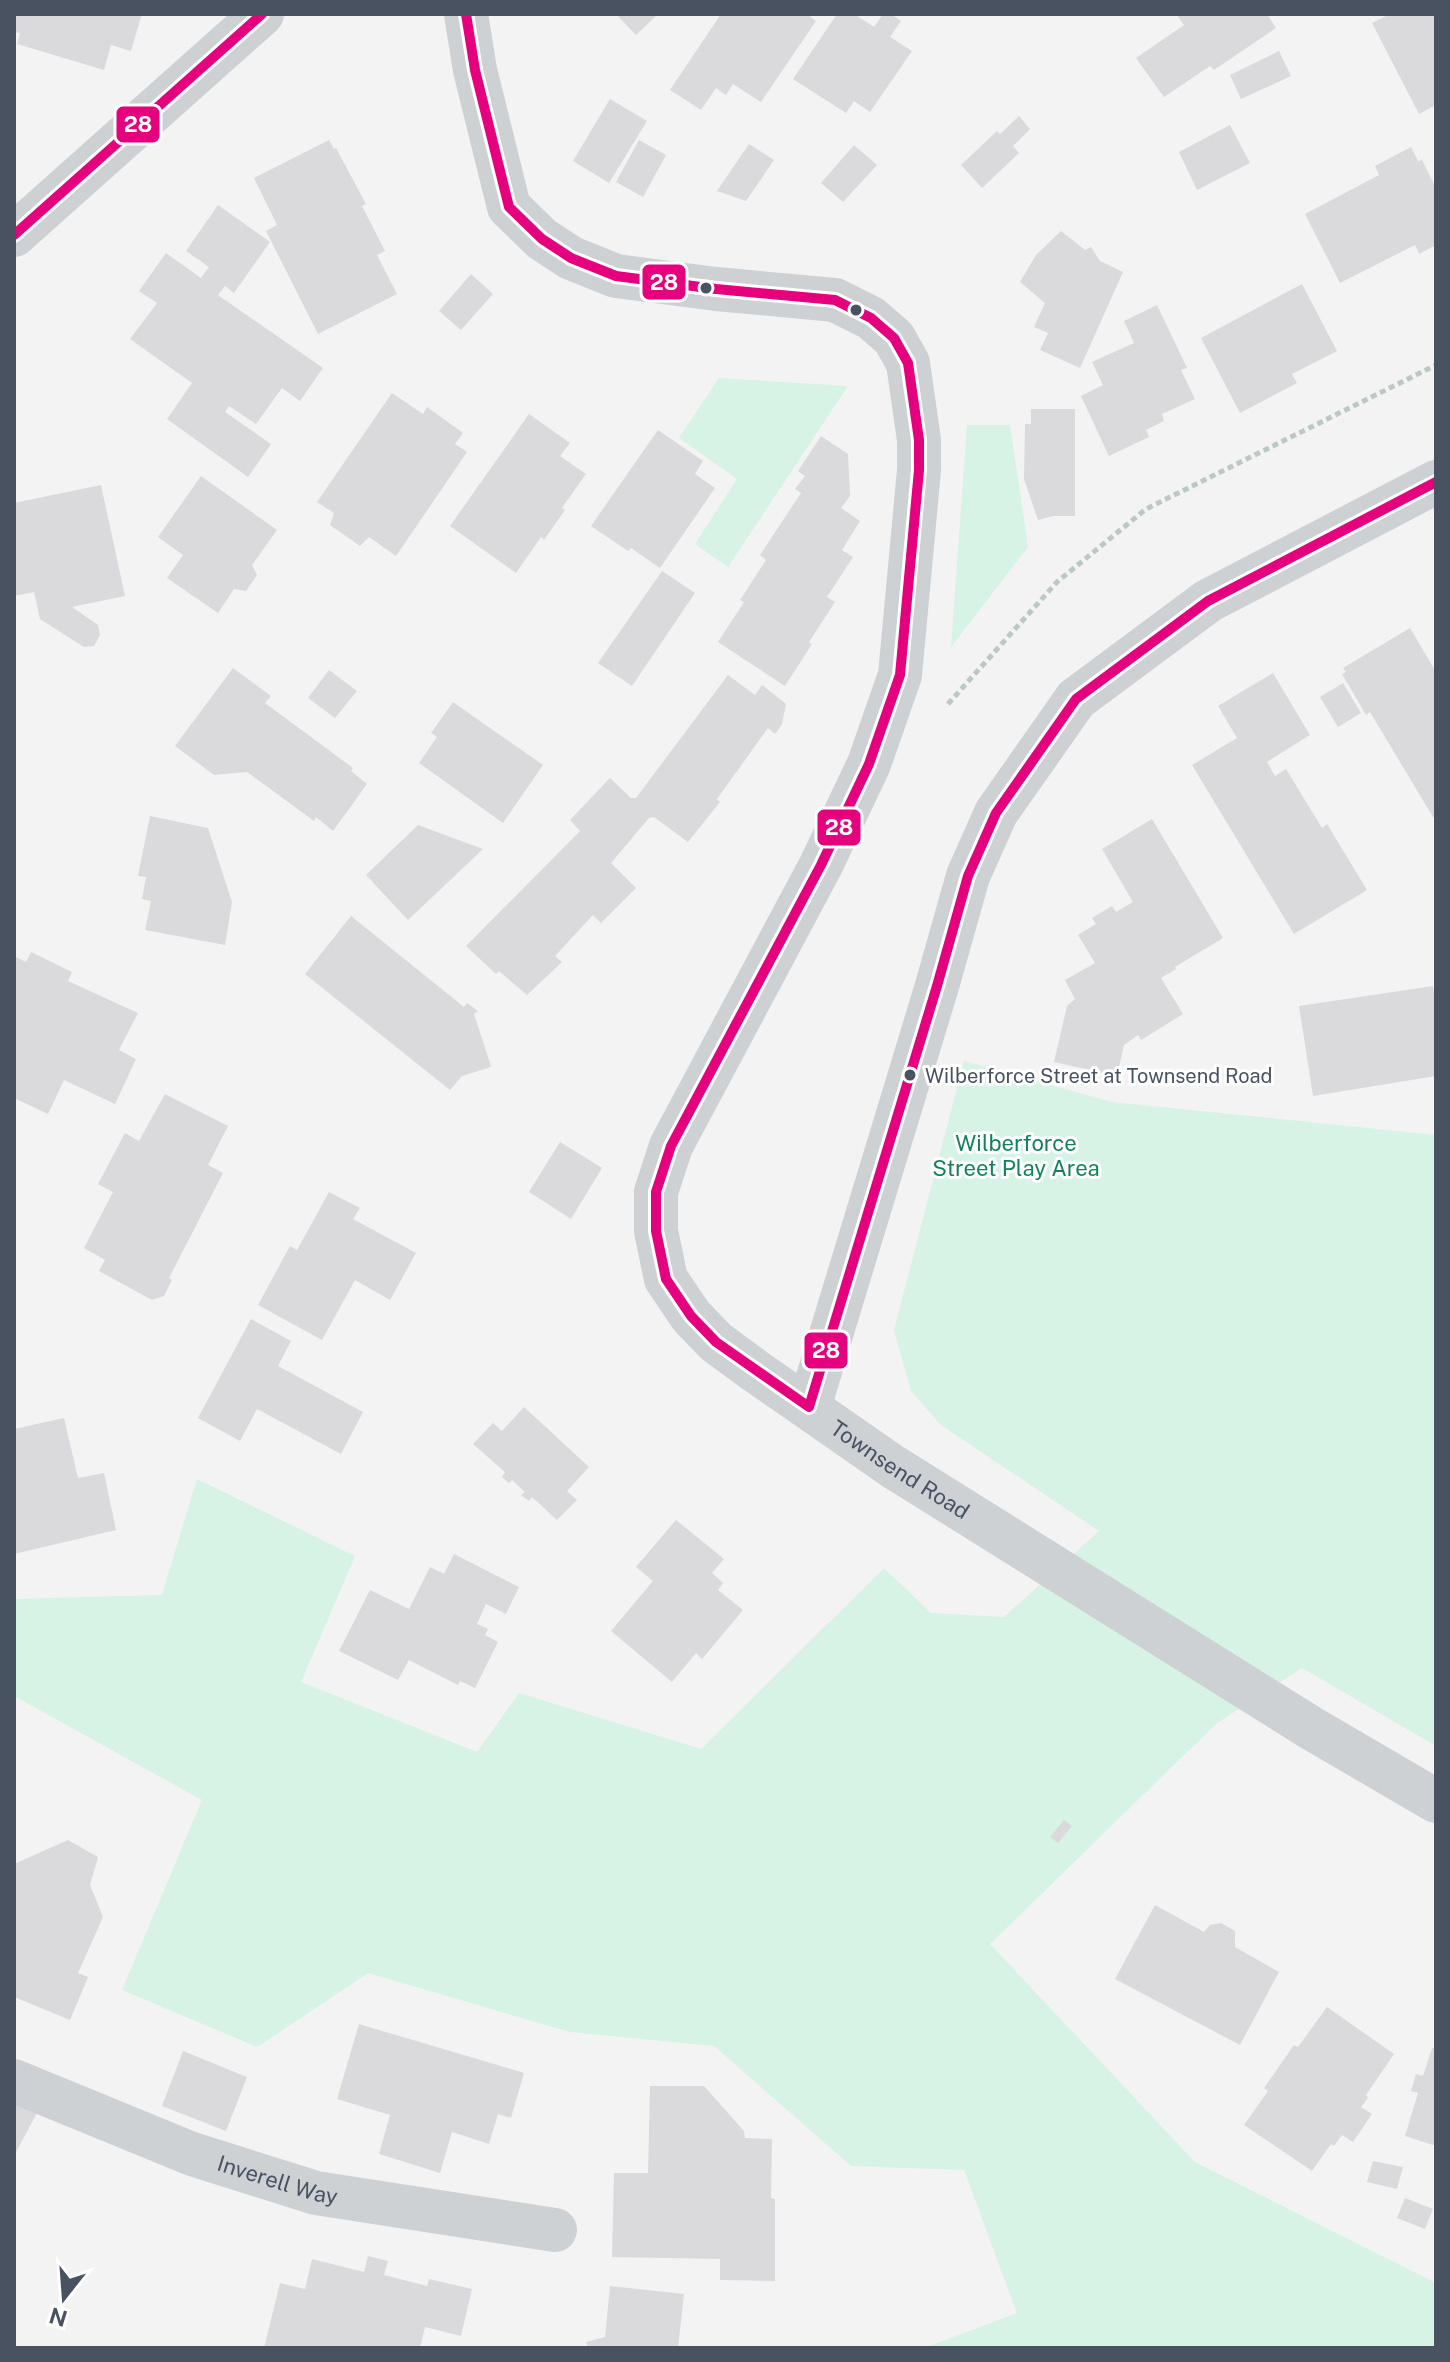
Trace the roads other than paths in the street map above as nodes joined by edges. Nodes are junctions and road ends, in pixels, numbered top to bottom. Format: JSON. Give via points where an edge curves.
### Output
{"nodes":[{"id":1,"x":262,"y":14,"type":"edge"},
{"id":2,"x":466,"y":14,"type":"edge"},
{"id":3,"x":14,"y":235,"type":"edge"},
{"id":4,"x":1436,"y":482,"type":"edge"},
{"id":5,"x":809,"y":1407,"type":"junction"},
{"id":6,"x":1436,"y":1801,"type":"edge"},
{"id":7,"x":14,"y":2081,"type":"edge"},
{"id":8,"x":555,"y":2230,"type":"dead end"}],
"edges":[{"from":1,"to":3,"type":"street"},
{"from":2,"to":5,"type":"street","name":"Townsend Road","via":[[509,207],[542,239],[571,258],[616,276],[835,300],[871,318],[894,338],[908,363],[919,470],[900,675],[869,764],[671,1146],[656,1192],[656,1231],[666,1279],[691,1316],[716,1342]]},
{"from":4,"to":5,"type":"street","via":[[1208,601],[1076,699],[996,813],[968,876]]},
{"from":5,"to":6,"type":"street","name":"Townsend Road","via":[[892,1466]]},
{"from":7,"to":8,"type":"street","name":"Inverell Way","via":[[192,2154],[316,2193]]}]}
